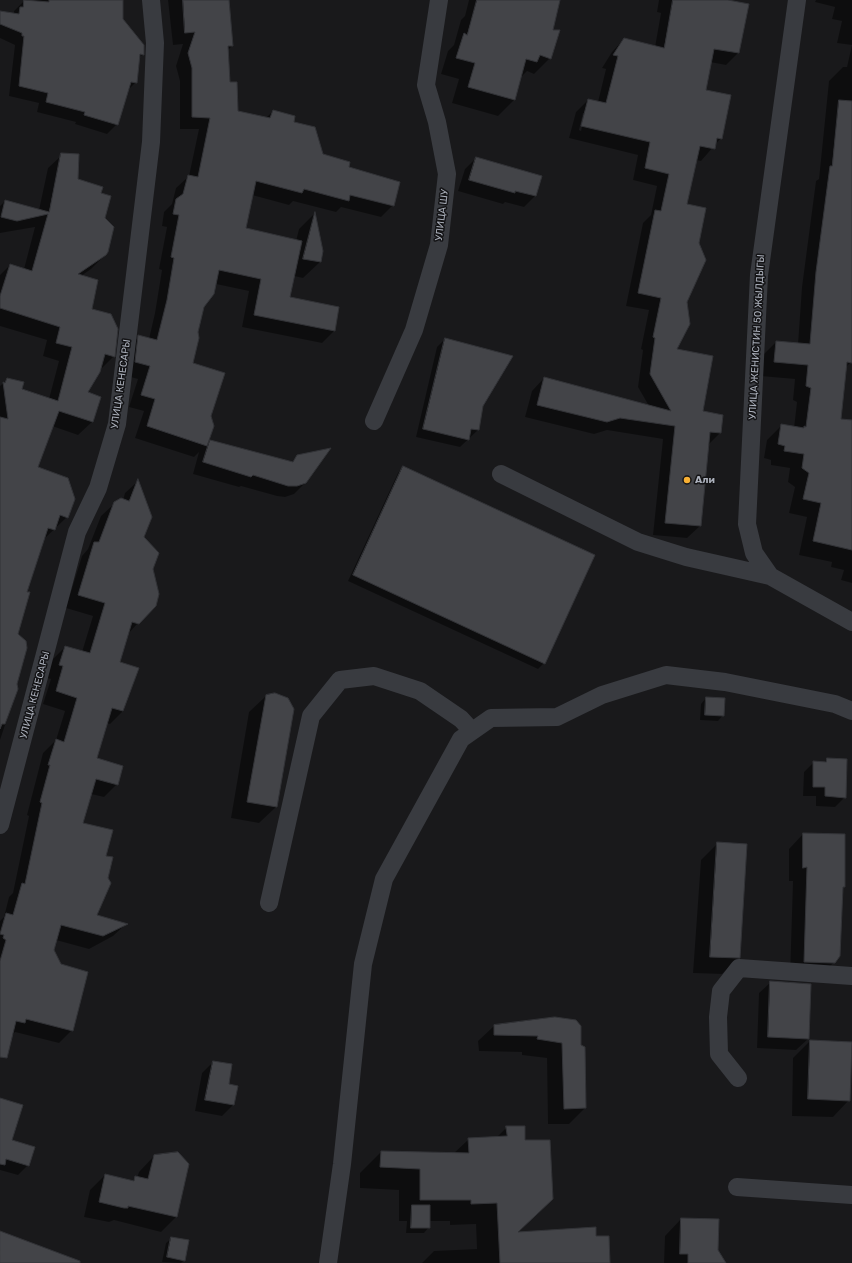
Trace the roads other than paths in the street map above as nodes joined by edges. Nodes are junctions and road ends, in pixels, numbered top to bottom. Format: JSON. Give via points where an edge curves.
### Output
{"nodes":[{"id":1,"x":151,"y":0,"type":"edge"},
{"id":2,"x":438,"y":0,"type":"edge"},
{"id":3,"x":797,"y":0,"type":"edge"},
{"id":4,"x":374,"y":421,"type":"dead end"},
{"id":5,"x":502,"y":474,"type":"dead end"},
{"id":6,"x":770,"y":576,"type":"junction"},
{"id":7,"x":852,"y":622,"type":"edge"},
{"id":8,"x":852,"y":710,"type":"edge"},
{"id":9,"x":472,"y":731,"type":"junction"},
{"id":10,"x":0,"y":825,"type":"edge"},
{"id":11,"x":269,"y":903,"type":"dead end"},
{"id":12,"x":852,"y":976,"type":"edge"},
{"id":13,"x":738,"y":1078,"type":"dead end"},
{"id":14,"x":737,"y":1188,"type":"dead end"},
{"id":15,"x":852,"y":1195,"type":"edge"},
{"id":16,"x":328,"y":1263,"type":"edge"}],
"edges":[{"from":1,"to":10,"type":"street","name":"УЛИЦА КЕНЕСАРЫ","via":[[155,43],[151,142],[117,424],[98,488],[77,532]]},
{"from":2,"to":4,"type":"street","name":"УЛИЦА ШУ","via":[[426,86],[437,122],[447,174],[438,245],[414,330]]},
{"from":3,"to":6,"type":"street","name":"УЛИЦА ЖЕНИСТИН 50 ЖЫЛДЫГЫ","via":[[759,275],[751,438],[747,524],[754,553]]},
{"from":5,"to":6,"type":"street","via":[[638,542],[686,557]]},
{"from":6,"to":7,"type":"street","name":"УЛИЦА ЖЕНИСТИН 50 ЖЫЛДЫГЫ"},
{"from":8,"to":9,"type":"street","via":[[835,704],[725,682],[666,675],[602,695],[557,716],[491,718]]},
{"from":9,"to":11,"type":"street","via":[[461,719],[420,692],[374,676],[340,680],[311,716]]},
{"from":9,"to":16,"type":"street","via":[[461,739],[384,879],[363,964],[342,1164]]},
{"from":12,"to":13,"type":"street","via":[[739,968],[721,991],[718,1017],[719,1054]]},
{"from":14,"to":15,"type":"street"}]}
